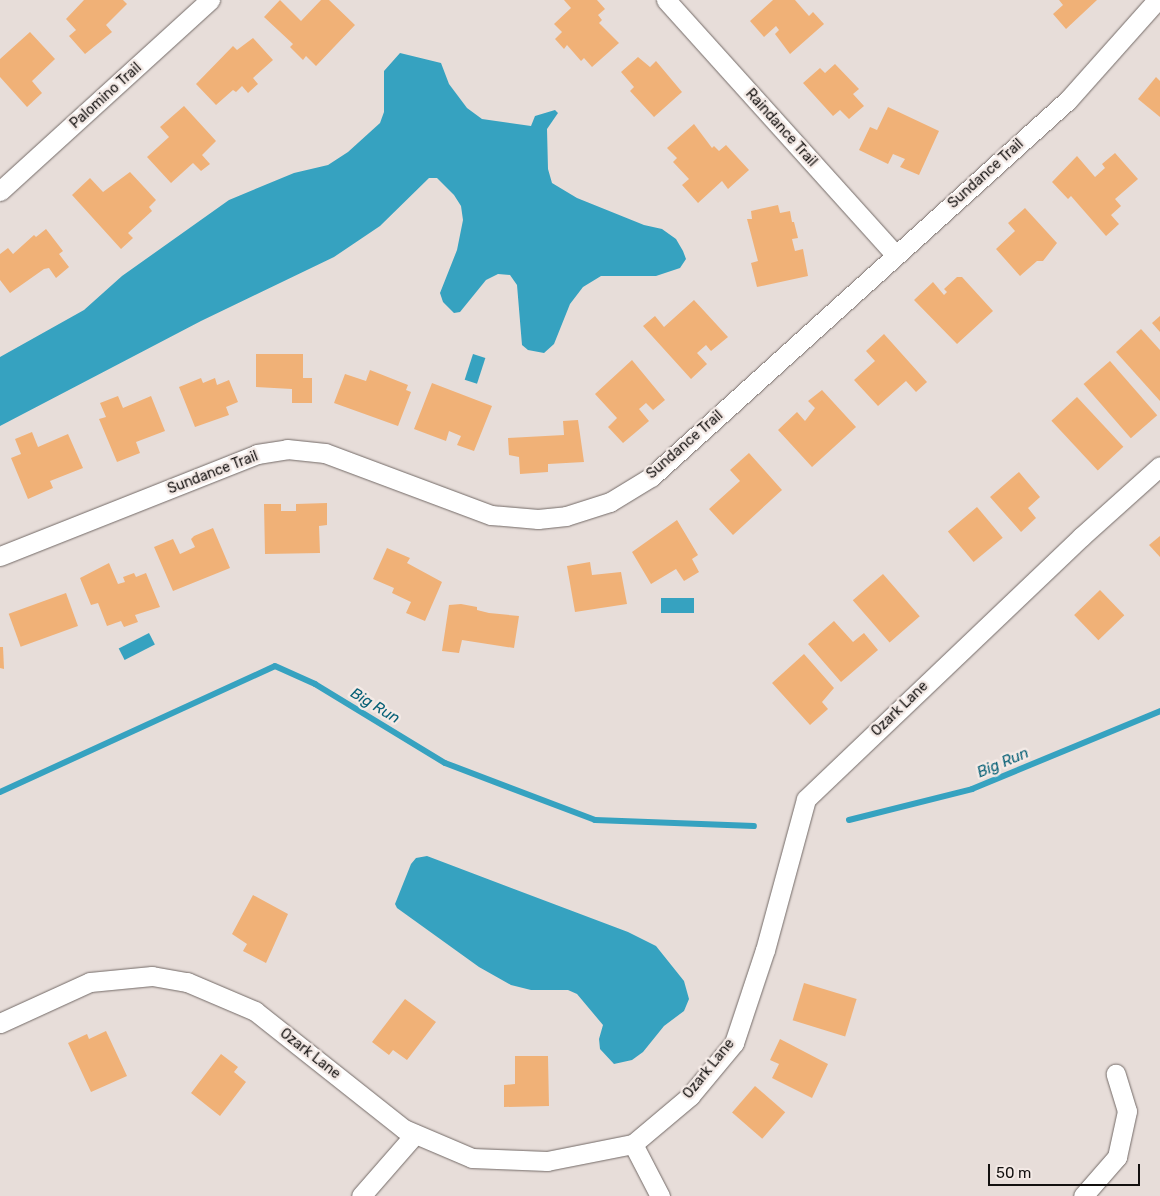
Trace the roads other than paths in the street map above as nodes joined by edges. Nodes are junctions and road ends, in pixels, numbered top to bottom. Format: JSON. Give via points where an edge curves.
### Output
{"nodes":[{"id":1,"x":210,"y":0,"type":"edge"},
{"id":2,"x":666,"y":0,"type":"edge"},
{"id":3,"x":1157,"y":0,"type":"edge"},
{"id":4,"x":0,"y":191,"type":"edge"},
{"id":5,"x":896,"y":255,"type":"junction"},
{"id":6,"x":1160,"y":466,"type":"edge"},
{"id":7,"x":0,"y":556,"type":"edge"},
{"id":8,"x":0,"y":1024,"type":"edge"},
{"id":9,"x":1116,"y":1074,"type":"dead end"},
{"id":10,"x":415,"y":1134,"type":"junction"},
{"id":11,"x":633,"y":1144,"type":"junction"},
{"id":12,"x":360,"y":1196,"type":"edge"},
{"id":13,"x":660,"y":1196,"type":"edge"},
{"id":14,"x":1083,"y":1196,"type":"edge"}],
"edges":[{"from":1,"to":4,"type":"street","name":"Palomino Trail"},
{"from":2,"to":5,"type":"street","name":"Raindance Trail"},
{"from":3,"to":5,"type":"street","name":"Sundance Trail","via":[[1068,100]]},
{"from":5,"to":7,"type":"street","name":"Sundance Trail","via":[[651,477],[610,502],[538,519],[491,515],[325,453],[287,449],[257,454]]},
{"from":6,"to":11,"type":"street","name":"Ozark Lane","via":[[806,799],[765,950],[734,1042],[690,1096]]},
{"from":8,"to":10,"type":"street","name":"Ozark Lane","via":[[90,982],[152,976],[187,982],[254,1011],[404,1129]]},
{"from":9,"to":14,"type":"street","via":[[1127,1111],[1117,1157]]},
{"from":10,"to":11,"type":"street","name":"Ozark Lane","via":[[472,1158],[537,1161]]},
{"from":10,"to":12,"type":"street"},
{"from":11,"to":13,"type":"street"}]}
